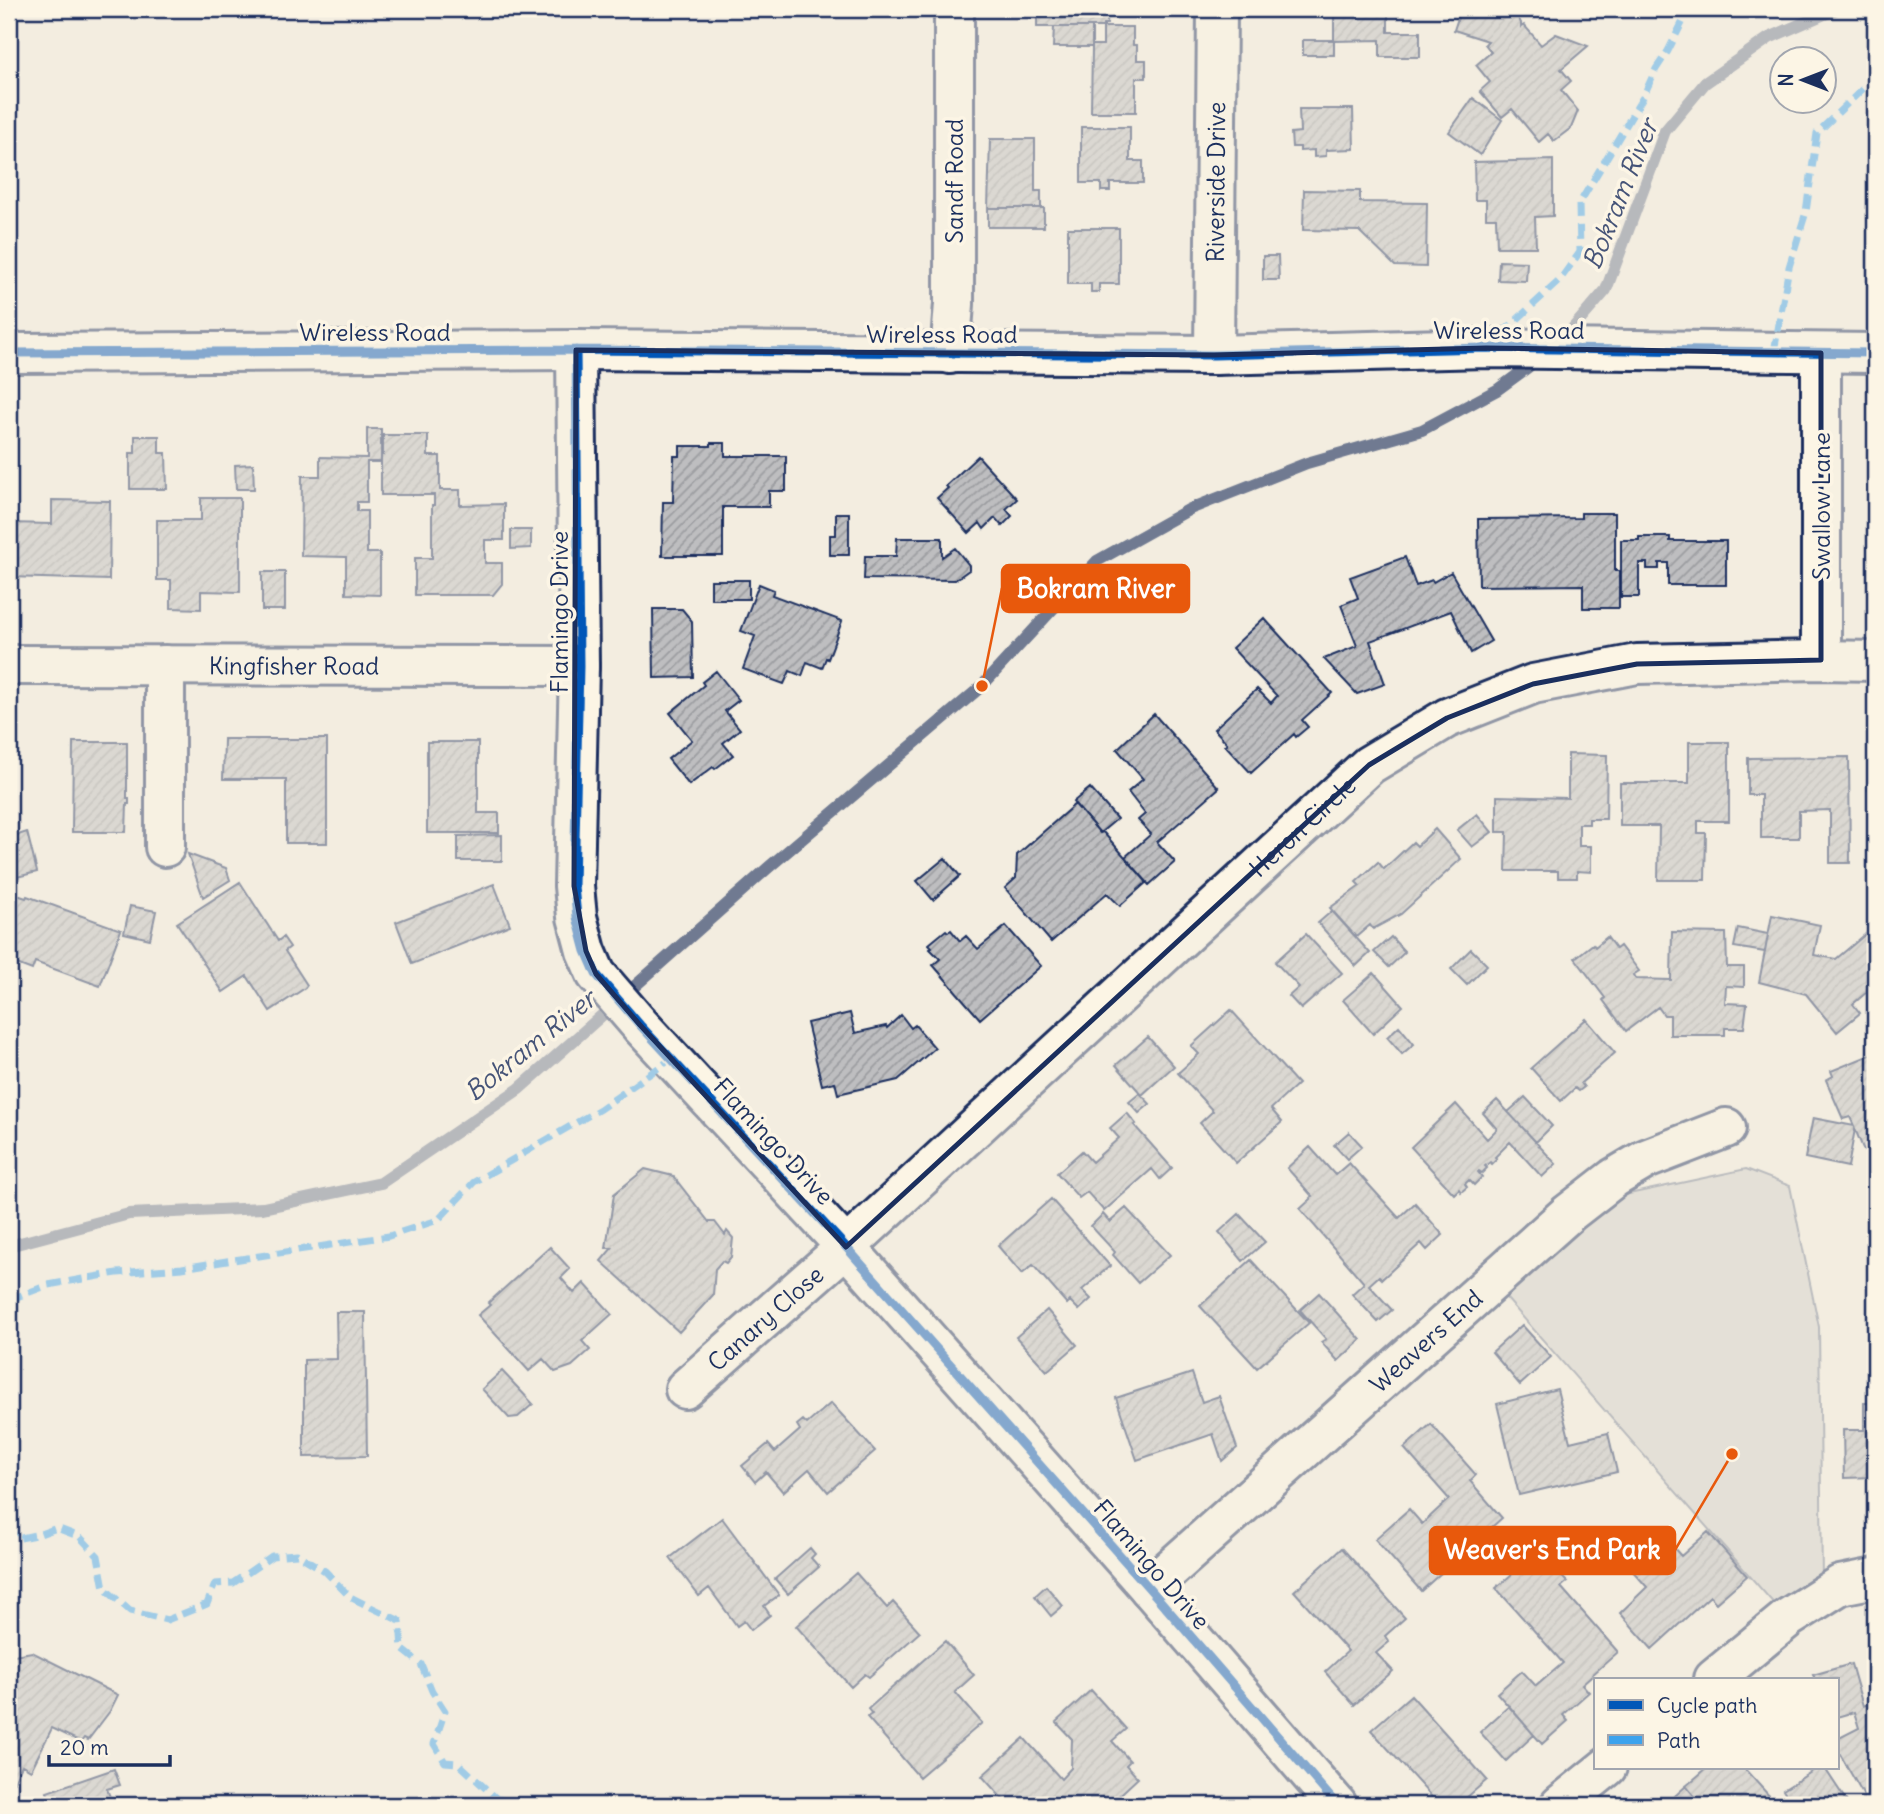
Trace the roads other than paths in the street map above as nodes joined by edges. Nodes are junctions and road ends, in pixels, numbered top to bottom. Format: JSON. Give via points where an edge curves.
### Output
{"nodes":[{"id":1,"x":954,"y":9,"type":"edge"},
{"id":2,"x":1217,"y":9,"type":"edge"},
{"id":3,"x":576,"y":350,"type":"junction"},
{"id":4,"x":9,"y":352,"type":"edge"},
{"id":5,"x":1821,"y":353,"type":"junction"},
{"id":6,"x":1875,"y":353,"type":"edge"},
{"id":7,"x":950,"y":354,"type":"junction"},
{"id":8,"x":1214,"y":355,"type":"junction"},
{"id":9,"x":1821,"y":660,"type":"junction"},
{"id":10,"x":1875,"y":661,"type":"edge"},
{"id":11,"x":9,"y":665,"type":"edge"},
{"id":12,"x":165,"y":665,"type":"junction"},
{"id":13,"x":579,"y":666,"type":"junction"},
{"id":14,"x":165,"y":847,"type":"dead end"},
{"id":15,"x":1726,"y":1128,"type":"dead end"},
{"id":16,"x":846,"y":1247,"type":"junction"},
{"id":17,"x":685,"y":1389,"type":"dead end"},
{"id":18,"x":1875,"y":1578,"type":"edge"},
{"id":19,"x":1149,"y":1588,"type":"junction"},
{"id":20,"x":1715,"y":1678,"type":"edge"},
{"id":21,"x":1605,"y":1769,"type":"edge"},
{"id":22,"x":1337,"y":1805,"type":"edge"},
{"id":23,"x":1560,"y":1805,"type":"edge"}],
"edges":[{"from":1,"to":7,"type":"street","name":"Sandf Road"},
{"from":2,"to":8,"type":"street","name":"Riverside Drive"},
{"from":3,"to":4,"type":"street","name":"Wireless Road"},
{"from":3,"to":7,"type":"street","name":"Wireless Road"},
{"from":3,"to":13,"type":"street","name":"Flamingo Drive"},
{"from":5,"to":6,"type":"street","name":"Wireless Road"},
{"from":5,"to":8,"type":"street","name":"Wireless Road","via":[[1479,348]]},
{"from":5,"to":9,"type":"street","name":"Swallow Lane"},
{"from":7,"to":8,"type":"street","name":"Wireless Road"},
{"from":9,"to":10,"type":"street","name":"Heron Circle"},
{"from":9,"to":16,"type":"street","name":"Heron Circle","via":[[1637,664],[1533,684],[1447,718],[1380,758]]},
{"from":11,"to":12,"type":"street","name":"Kingfisher Road"},
{"from":12,"to":13,"type":"street","name":"Kingfisher Road"},
{"from":12,"to":14,"type":"street"},
{"from":13,"to":16,"type":"street","name":"Flamingo Drive","via":[[574,886],[586,951],[596,974]]},
{"from":15,"to":19,"type":"street","name":"Weavers End","via":[[1646,1159],[1569,1213]]},
{"from":16,"to":17,"type":"street","name":"Canary Close"},
{"from":16,"to":19,"type":"street","name":"Flamingo Drive"},
{"from":18,"to":20,"type":"street","via":[[1840,1584],[1788,1618]]},
{"from":19,"to":22,"type":"street","name":"Flamingo Drive"},
{"from":21,"to":23,"type":"street"}]}
